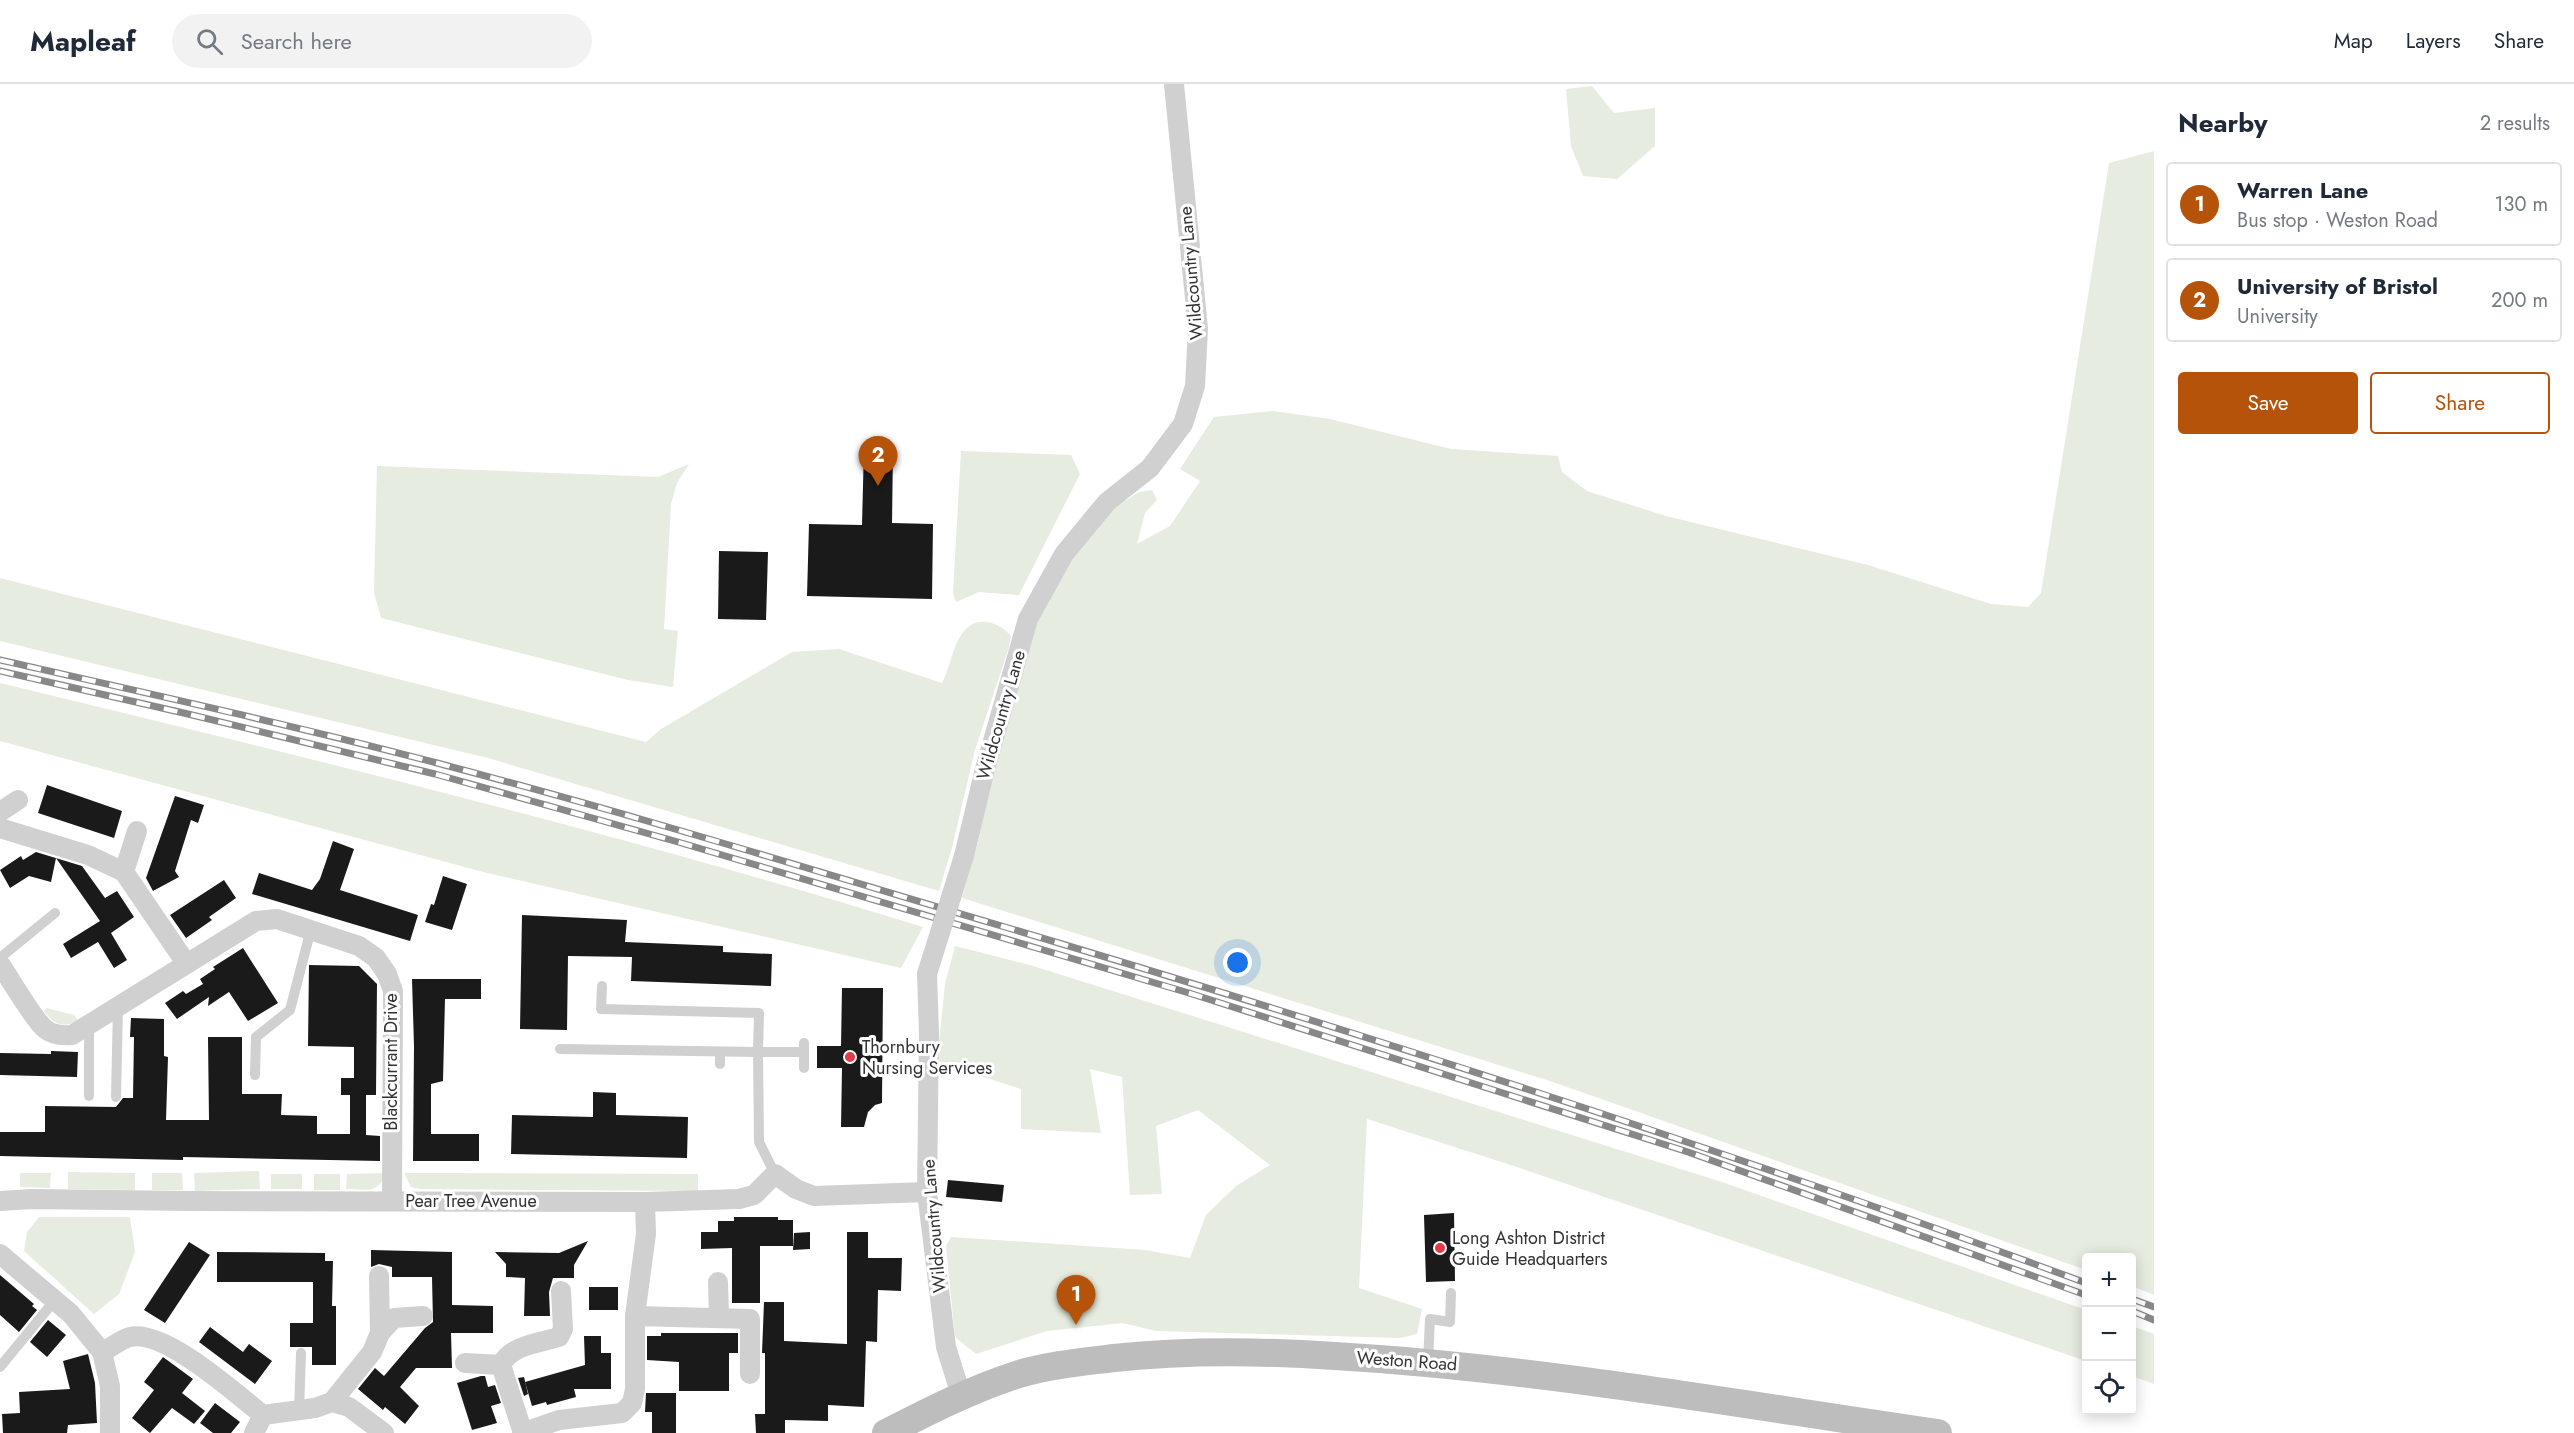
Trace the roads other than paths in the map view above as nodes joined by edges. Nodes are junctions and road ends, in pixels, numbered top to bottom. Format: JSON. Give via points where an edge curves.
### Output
{"nodes":[{"id":1,"x":1174,"y":84,"type":"edge"},
{"id":2,"x":18,"y":800,"type":"dead end"},
{"id":3,"x":0,"y":812,"type":"edge"},
{"id":4,"x":7,"y":830,"type":"edge"},
{"id":5,"x":137,"y":831,"type":"dead end"},
{"id":6,"x":124,"y":872,"type":"junction"},
{"id":7,"x":56,"y":913,"type":"dead end"},
{"id":8,"x":312,"y":929,"type":"junction"},
{"id":9,"x":0,"y":958,"type":"edge"},
{"id":10,"x":186,"y":963,"type":"junction"},
{"id":11,"x":0,"y":964,"type":"edge"},
{"id":12,"x":602,"y":986,"type":"dead end"},
{"id":13,"x":118,"y":1006,"type":"junction"},
{"id":14,"x":89,"y":1024,"type":"junction"},
{"id":15,"x":560,"y":1049,"type":"dead end"},
{"id":16,"x":720,"y":1052,"type":"junction"},
{"id":17,"x":758,"y":1052,"type":"junction"},
{"id":18,"x":720,"y":1064,"type":"dead end"},
{"id":19,"x":804,"y":1068,"type":"dead end"},
{"id":20,"x":255,"y":1075,"type":"dead end"},
{"id":21,"x":88,"y":1096,"type":"dead end"},
{"id":22,"x":116,"y":1097,"type":"dead end"},
{"id":23,"x":775,"y":1174,"type":"junction"},
{"id":24,"x":927,"y":1192,"type":"junction"},
{"id":25,"x":392,"y":1200,"type":"junction"},
{"id":26,"x":0,"y":1201,"type":"edge"},
{"id":27,"x":645,"y":1202,"type":"junction"},
{"id":28,"x":0,"y":1254,"type":"edge"},
{"id":29,"x":379,"y":1276,"type":"dead end"},
{"id":30,"x":718,"y":1282,"type":"dead end"},
{"id":31,"x":561,"y":1291,"type":"dead end"},
{"id":32,"x":1451,"y":1293,"type":"dead end"},
{"id":33,"x":55,"y":1300,"type":"junction"},
{"id":34,"x":423,"y":1316,"type":"dead end"},
{"id":35,"x":635,"y":1316,"type":"junction"},
{"id":36,"x":719,"y":1317,"type":"junction"},
{"id":37,"x":380,"y":1333,"type":"junction"},
{"id":38,"x":102,"y":1352,"type":"junction"},
{"id":39,"x":301,"y":1353,"type":"dead end"},
{"id":40,"x":465,"y":1362,"type":"dead end"},
{"id":41,"x":1428,"y":1362,"type":"junction"},
{"id":42,"x":501,"y":1365,"type":"junction"},
{"id":43,"x":0,"y":1366,"type":"edge"},
{"id":44,"x":750,"y":1374,"type":"dead end"},
{"id":45,"x":961,"y":1395,"type":"junction"},
{"id":46,"x":332,"y":1402,"type":"junction"},
{"id":47,"x":299,"y":1411,"type":"junction"},
{"id":48,"x":263,"y":1415,"type":"junction"},
{"id":49,"x":110,"y":1433,"type":"edge"},
{"id":50,"x":254,"y":1433,"type":"edge"},
{"id":51,"x":384,"y":1433,"type":"edge"},
{"id":52,"x":522,"y":1433,"type":"edge"},
{"id":53,"x":886,"y":1433,"type":"edge"},
{"id":54,"x":1938,"y":1433,"type":"edge"}],
"edges":[{"from":1,"to":24,"type":"street","name":"Wildcountry Lane","bridge":true,"via":[[1198,329],[1195,386],[1183,424],[1150,468],[1107,502],[1064,554],[1028,619],[964,856],[927,974]]},
{"from":2,"to":3,"type":"street"},
{"from":4,"to":6,"type":"street","via":[[88,855]]},
{"from":5,"to":6,"type":"street"},
{"from":6,"to":10,"type":"street"},
{"from":7,"to":9,"type":"lane"},
{"from":8,"to":10,"type":"street","name":"Blackcurrant Drive","via":[[277,919],[256,921]]},
{"from":8,"to":20,"type":"lane","via":[[290,1010],[256,1037]]},
{"from":8,"to":25,"type":"street","name":"Blackcurrant Drive","via":[[359,946],[376,957],[393,991]]},
{"from":10,"to":13,"type":"street","name":"Blackcurrant Drive"},
{"from":11,"to":14,"type":"street","name":"Blackcurrant Drive","via":[[44,1027],[57,1035],[72,1035]]},
{"from":12,"to":17,"type":"lane","via":[[601,1010],[759,1013]]},
{"from":13,"to":14,"type":"street","name":"Blackcurrant Drive"},
{"from":13,"to":22,"type":"lane"},
{"from":14,"to":21,"type":"lane"},
{"from":15,"to":16,"type":"lane"},
{"from":16,"to":17,"type":"lane"},
{"from":16,"to":18,"type":"lane"},
{"from":17,"to":19,"type":"lane","via":[[804,1048]]},
{"from":17,"to":23,"type":"lane","via":[[759,1142]]},
{"from":23,"to":24,"type":"street","via":[[814,1196]]},
{"from":23,"to":27,"type":"street","name":"Pear Tree Avenue","via":[[754,1195],[739,1199]]},
{"from":24,"to":45,"type":"street","name":"Wildcountry Lane","via":[[946,1347]]},
{"from":25,"to":26,"type":"street","name":"Pear Tree Avenue"},
{"from":25,"to":27,"type":"street","name":"Pear Tree Avenue"},
{"from":27,"to":35,"type":"street","via":[[646,1234]]},
{"from":28,"to":33,"type":"street"},
{"from":29,"to":37,"type":"street"},
{"from":30,"to":36,"type":"street"},
{"from":31,"to":42,"type":"street","via":[[563,1329],[559,1337],[519,1349],[505,1357]]},
{"from":32,"to":41,"type":"lane","via":[[1450,1322],[1430,1319]]},
{"from":33,"to":38,"type":"street"},
{"from":33,"to":43,"type":"lane"},
{"from":34,"to":37,"type":"street","via":[[394,1318]]},
{"from":35,"to":36,"type":"street"},
{"from":35,"to":52,"type":"street","via":[[632,1403],[622,1413],[558,1420]]},
{"from":36,"to":44,"type":"street","via":[[750,1319]]},
{"from":37,"to":46,"type":"street","via":[[372,1352]]},
{"from":38,"to":48,"type":"street","via":[[129,1337],[148,1337],[183,1353]]},
{"from":38,"to":49,"type":"street","via":[[110,1386]]},
{"from":39,"to":47,"type":"lane"},
{"from":40,"to":42,"type":"street"},
{"from":41,"to":45,"type":"street","name":"Weston Road","via":[[1253,1351],[1156,1354],[1031,1371]]},
{"from":41,"to":54,"type":"street","name":"Weston Road"},
{"from":42,"to":52,"type":"street"},
{"from":45,"to":53,"type":"street","name":"Weston Road"},
{"from":46,"to":47,"type":"street"},
{"from":46,"to":51,"type":"street","via":[[349,1407]]},
{"from":47,"to":48,"type":"street"},
{"from":48,"to":50,"type":"street"}]}
